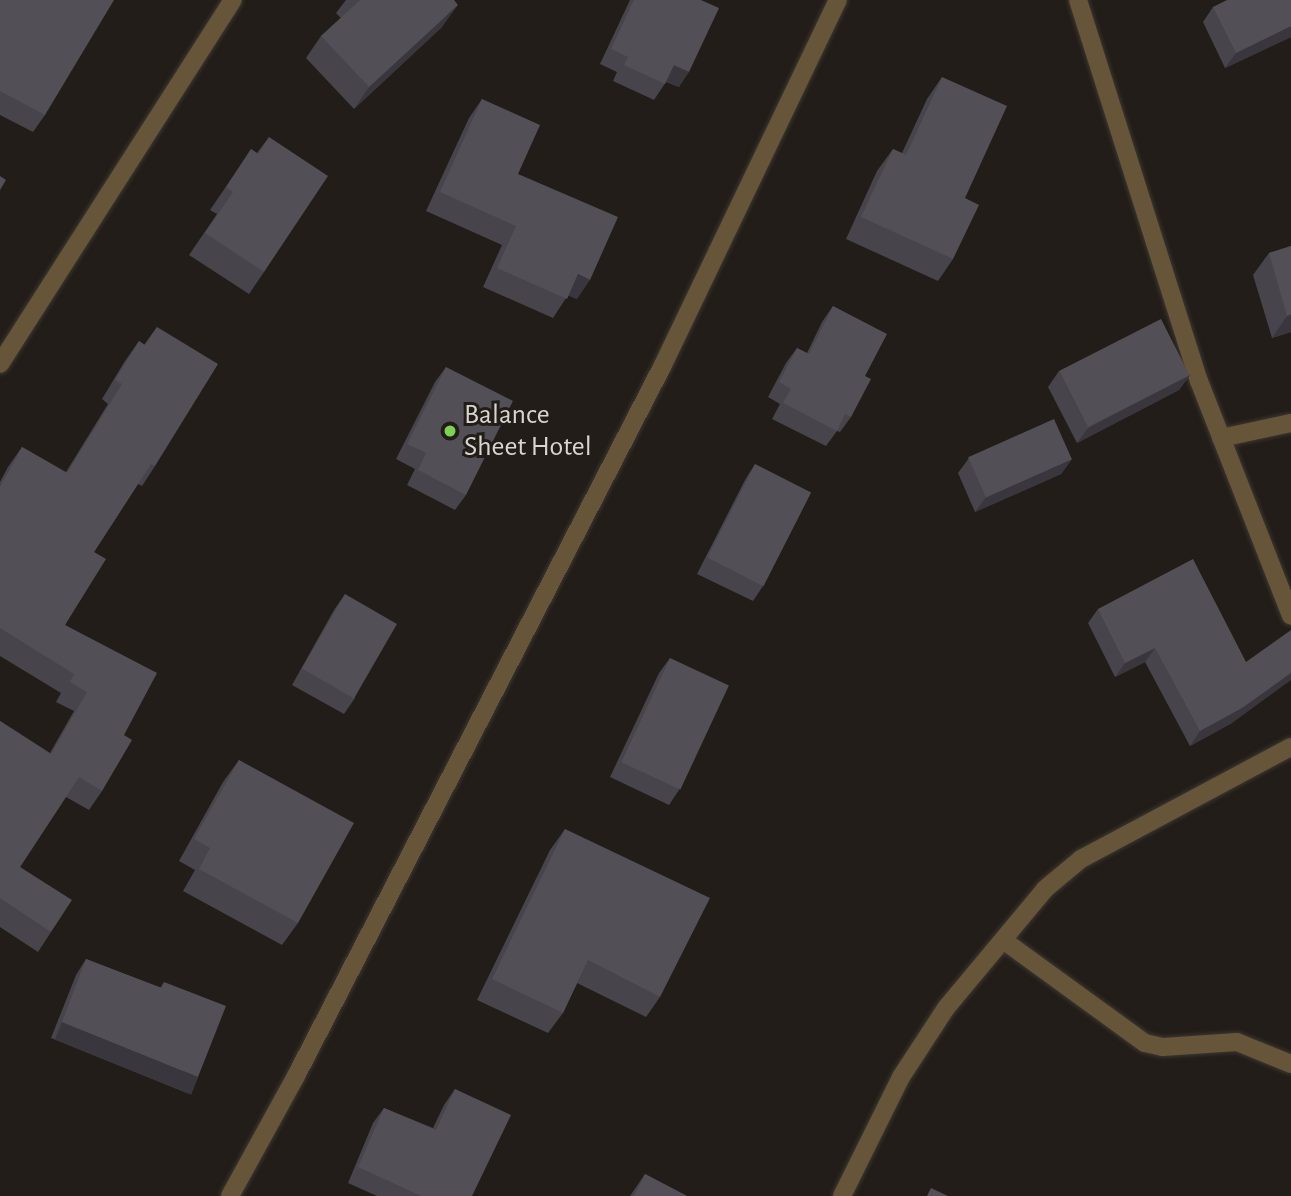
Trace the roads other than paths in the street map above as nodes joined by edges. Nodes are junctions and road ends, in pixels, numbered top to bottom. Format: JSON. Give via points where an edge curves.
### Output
{"nodes":[{"id":1,"x":233,"y":0,"type":"edge"},
{"id":2,"x":838,"y":0,"type":"edge"},
{"id":3,"x":1078,"y":0,"type":"edge"},
{"id":4,"x":0,"y":364,"type":"edge"},
{"id":5,"x":1291,"y":423,"type":"edge"},
{"id":6,"x":1221,"y":438,"type":"junction"},
{"id":7,"x":1291,"y":616,"type":"edge"},
{"id":8,"x":1291,"y":747,"type":"edge"},
{"id":9,"x":1003,"y":940,"type":"junction"},
{"id":10,"x":1291,"y":1064,"type":"edge"},
{"id":11,"x":230,"y":1196,"type":"edge"},
{"id":12,"x":842,"y":1196,"type":"edge"}],
"edges":[{"from":1,"to":4,"type":"street"},
{"from":2,"to":11,"type":"street","via":[[662,367]]},
{"from":3,"to":6,"type":"street"},
{"from":5,"to":6,"type":"street"},
{"from":6,"to":7,"type":"street"},
{"from":8,"to":9,"type":"street","via":[[1081,859],[1045,889]]},
{"from":9,"to":10,"type":"street","via":[[1145,1043],[1163,1047],[1237,1042]]},
{"from":9,"to":12,"type":"street","via":[[946,1007],[901,1077]]}]}
